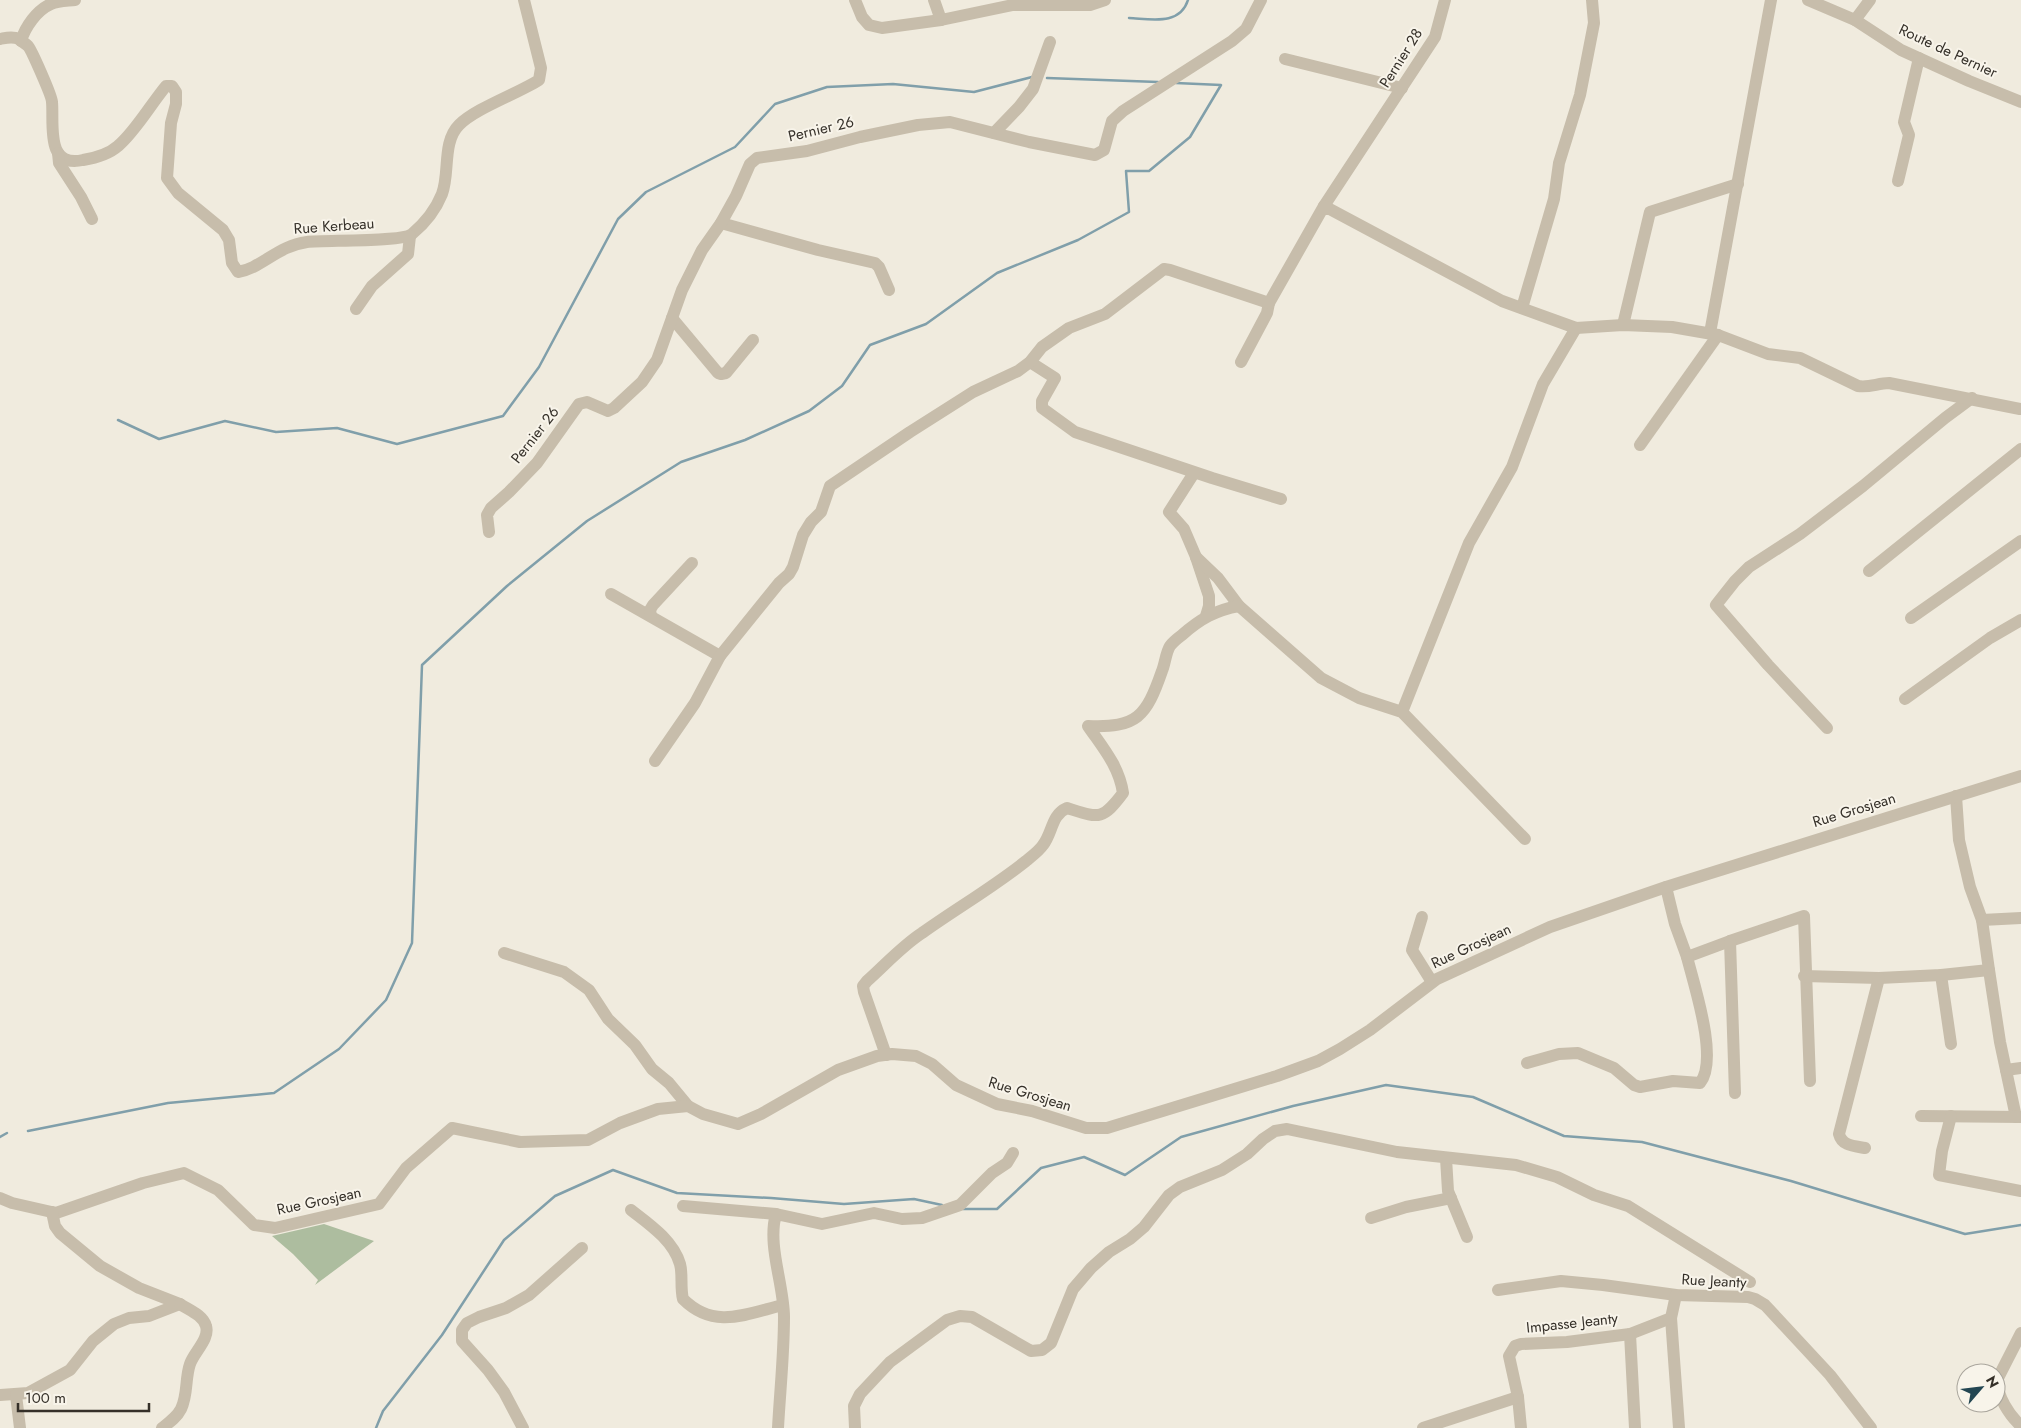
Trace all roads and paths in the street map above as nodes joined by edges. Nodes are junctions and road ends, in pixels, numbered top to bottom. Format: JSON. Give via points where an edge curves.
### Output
{"nodes":[{"id":1,"x":75,"y":0,"type":"edge"},
{"id":2,"x":524,"y":0,"type":"edge"},
{"id":3,"x":855,"y":0,"type":"edge"},
{"id":4,"x":934,"y":0,"type":"edge"},
{"id":5,"x":1105,"y":0,"type":"edge"},
{"id":6,"x":1261,"y":0,"type":"edge"},
{"id":7,"x":1445,"y":0,"type":"edge"},
{"id":8,"x":1592,"y":0,"type":"edge"},
{"id":9,"x":1771,"y":0,"type":"edge"},
{"id":10,"x":1808,"y":0,"type":"edge"},
{"id":11,"x":1870,"y":0,"type":"edge"},
{"id":12,"x":941,"y":20,"type":"junction"},
{"id":13,"x":1855,"y":20,"type":"junction"},
{"id":14,"x":0,"y":39,"type":"edge"},
{"id":15,"x":21,"y":41,"type":"junction"},
{"id":16,"x":1050,"y":42,"type":"dead end"},
{"id":17,"x":1919,"y":58,"type":"junction"},
{"id":18,"x":1285,"y":59,"type":"dead end"},
{"id":19,"x":1402,"y":88,"type":"junction"},
{"id":20,"x":2021,"y":102,"type":"edge"},
{"id":21,"x":994,"y":133,"type":"junction"},
{"id":22,"x":58,"y":154,"type":"junction"},
{"id":23,"x":1898,"y":181,"type":"dead end"},
{"id":24,"x":1738,"y":184,"type":"junction"},
{"id":25,"x":1324,"y":206,"type":"junction"},
{"id":26,"x":92,"y":219,"type":"dead end"},
{"id":27,"x":721,"y":223,"type":"junction"},
{"id":28,"x":410,"y":236,"type":"junction"},
{"id":29,"x":889,"y":290,"type":"dead end"},
{"id":30,"x":1269,"y":303,"type":"junction"},
{"id":31,"x":1522,"y":308,"type":"junction"},
{"id":32,"x":356,"y":309,"type":"dead end"},
{"id":33,"x":672,"y":318,"type":"junction"},
{"id":34,"x":1623,"y":326,"type":"junction"},
{"id":35,"x":1576,"y":328,"type":"junction"},
{"id":36,"x":1714,"y":334,"type":"junction"},
{"id":37,"x":753,"y":340,"type":"dead end"},
{"id":38,"x":1030,"y":362,"type":"junction"},
{"id":39,"x":1241,"y":362,"type":"dead end"},
{"id":40,"x":1972,"y":398,"type":"junction"},
{"id":41,"x":2021,"y":409,"type":"edge"},
{"id":42,"x":1640,"y":444,"type":"dead end"},
{"id":43,"x":2021,"y":449,"type":"edge"},
{"id":44,"x":1194,"y":473,"type":"junction"},
{"id":45,"x":1281,"y":499,"type":"dead end"},
{"id":46,"x":489,"y":532,"type":"dead end"},
{"id":47,"x":2021,"y":541,"type":"edge"},
{"id":48,"x":1196,"y":557,"type":"junction"},
{"id":49,"x":692,"y":563,"type":"dead end"},
{"id":50,"x":1869,"y":572,"type":"dead end"},
{"id":51,"x":610,"y":594,"type":"dead end"},
{"id":52,"x":1239,"y":606,"type":"junction"},
{"id":53,"x":651,"y":616,"type":"junction"},
{"id":54,"x":1206,"y":616,"type":"junction"},
{"id":55,"x":1911,"y":618,"type":"dead end"},
{"id":56,"x":2021,"y":620,"type":"edge"},
{"id":57,"x":720,"y":656,"type":"junction"},
{"id":58,"x":1905,"y":699,"type":"dead end"},
{"id":59,"x":1402,"y":712,"type":"junction"},
{"id":60,"x":1827,"y":728,"type":"dead end"},
{"id":61,"x":655,"y":761,"type":"dead end"},
{"id":62,"x":2021,"y":776,"type":"edge"},
{"id":63,"x":1956,"y":796,"type":"junction"},
{"id":64,"x":1525,"y":839,"type":"dead end"},
{"id":65,"x":1666,"y":887,"type":"junction"},
{"id":66,"x":1422,"y":917,"type":"dead end"},
{"id":67,"x":2021,"y":918,"type":"edge"},
{"id":68,"x":1982,"y":920,"type":"junction"},
{"id":69,"x":1730,"y":941,"type":"junction"},
{"id":70,"x":504,"y":953,"type":"dead end"},
{"id":71,"x":1687,"y":958,"type":"junction"},
{"id":72,"x":1988,"y":970,"type":"junction"},
{"id":73,"x":1941,"y":975,"type":"junction"},
{"id":74,"x":1804,"y":976,"type":"junction"},
{"id":75,"x":1879,"y":978,"type":"junction"},
{"id":76,"x":1432,"y":982,"type":"junction"},
{"id":77,"x":1951,"y":1044,"type":"dead end"},
{"id":78,"x":886,"y":1055,"type":"junction"},
{"id":79,"x":1527,"y":1063,"type":"dead end"},
{"id":80,"x":2021,"y":1068,"type":"edge"},
{"id":81,"x":2006,"y":1070,"type":"junction"},
{"id":82,"x":1810,"y":1081,"type":"dead end"},
{"id":83,"x":1735,"y":1093,"type":"dead end"},
{"id":84,"x":688,"y":1106,"type":"junction"},
{"id":85,"x":1921,"y":1116,"type":"dead end"},
{"id":86,"x":1951,"y":1116,"type":"junction"},
{"id":87,"x":2018,"y":1117,"type":"edge"},
{"id":88,"x":1865,"y":1148,"type":"dead end"},
{"id":89,"x":1013,"y":1154,"type":"dead end"},
{"id":90,"x":1446,"y":1158,"type":"junction"},
{"id":91,"x":2021,"y":1191,"type":"edge"},
{"id":92,"x":0,"y":1198,"type":"edge"},
{"id":93,"x":1451,"y":1198,"type":"junction"},
{"id":94,"x":683,"y":1206,"type":"dead end"},
{"id":95,"x":631,"y":1210,"type":"dead end"},
{"id":96,"x":52,"y":1212,"type":"junction"},
{"id":97,"x":776,"y":1214,"type":"junction"},
{"id":98,"x":1371,"y":1218,"type":"dead end"},
{"id":99,"x":1468,"y":1237,"type":"dead end"},
{"id":100,"x":582,"y":1248,"type":"dead end"},
{"id":101,"x":1750,"y":1282,"type":"dead end"},
{"id":102,"x":1498,"y":1290,"type":"dead end"},
{"id":103,"x":1676,"y":1296,"type":"junction"},
{"id":104,"x":180,"y":1304,"type":"junction"},
{"id":105,"x":783,"y":1305,"type":"junction"},
{"id":106,"x":1671,"y":1318,"type":"junction"},
{"id":107,"x":2021,"y":1333,"type":"edge"},
{"id":108,"x":1630,"y":1334,"type":"junction"},
{"id":109,"x":0,"y":1395,"type":"edge"},
{"id":110,"x":16,"y":1395,"type":"junction"},
{"id":111,"x":1518,"y":1397,"type":"junction"},
{"id":112,"x":2021,"y":1426,"type":"edge"},
{"id":113,"x":20,"y":1428,"type":"edge"},
{"id":114,"x":162,"y":1428,"type":"edge"},
{"id":115,"x":523,"y":1428,"type":"edge"},
{"id":116,"x":778,"y":1428,"type":"edge"},
{"id":117,"x":855,"y":1428,"type":"edge"},
{"id":118,"x":1423,"y":1428,"type":"edge"},
{"id":119,"x":1521,"y":1428,"type":"edge"},
{"id":120,"x":1635,"y":1428,"type":"edge"},
{"id":121,"x":1679,"y":1428,"type":"edge"},
{"id":122,"x":1870,"y":1428,"type":"edge"}],
"edges":[{"from":1,"to":15,"type":"street","via":[[50,4],[42,10],[27,26]]},
{"from":2,"to":28,"type":"street","via":[[541,68],[539,80],[459,125],[452,137],[442,194],[427,219]]},
{"from":3,"to":12,"type":"street","via":[[869,25],[882,28]]},
{"from":4,"to":12,"type":"street"},
{"from":5,"to":12,"type":"street","via":[[1090,5],[1013,5]]},
{"from":6,"to":21,"type":"street","name":"Pernier 26","via":[[1246,29],[1239,35],[1122,111],[1112,121],[1104,150],[1095,155]]},
{"from":7,"to":19,"type":"street","name":"Pernier 28","via":[[1435,37]]},
{"from":8,"to":31,"type":"street","via":[[1594,23],[1580,95]]},
{"from":9,"to":24,"type":"street"},
{"from":10,"to":13,"type":"street","name":"Route de Pernier"},
{"from":11,"to":13,"type":"street"},
{"from":13,"to":17,"type":"street","name":"Route de Pernier"},
{"from":14,"to":15,"type":"street","via":[[11,37]]},
{"from":15,"to":22,"type":"street","via":[[29,47],[49,90],[52,136]]},
{"from":16,"to":21,"type":"street","via":[[1033,89]]},
{"from":17,"to":20,"type":"street","name":"Route de Pernier"},
{"from":17,"to":23,"type":"street","via":[[1904,122],[1909,135]]},
{"from":18,"to":19,"type":"street"},
{"from":19,"to":25,"type":"street","name":"Pernier 28"},
{"from":21,"to":27,"type":"street","name":"Pernier 26","via":[[950,122],[918,125],[807,151],[757,158],[750,164]]},
{"from":22,"to":26,"type":"street","via":[[59,163]]},
{"from":22,"to":28,"type":"street","name":"Rue Kerbeau","via":[[65,160],[80,161],[95,158],[118,146],[166,86],[172,86],[176,92],[176,104],[171,123],[167,178],[178,193],[223,230],[230,240],[232,263],[238,272],[289,245]]},
{"from":24,"to":34,"type":"street","via":[[1650,212]]},
{"from":24,"to":36,"type":"street"},
{"from":25,"to":30,"type":"street","name":"Pernier 28"},
{"from":25,"to":31,"type":"street","via":[[1502,301]]},
{"from":27,"to":29,"type":"street","via":[[875,263],[880,266]]},
{"from":27,"to":33,"type":"street","name":"Pernier 26","via":[[702,250]]},
{"from":28,"to":32,"type":"street","via":[[408,254],[372,286]]},
{"from":30,"to":38,"type":"street","via":[[1164,270],[1105,314],[1069,328],[1042,347]]},
{"from":30,"to":39,"type":"street","name":"Pernier 28"},
{"from":31,"to":35,"type":"street"},
{"from":33,"to":37,"type":"street","via":[[721,374],[726,373]]},
{"from":33,"to":46,"type":"street","name":"Pernier 26","via":[[657,360],[642,382],[608,411],[587,402],[579,404],[537,463],[491,508],[487,515]]},
{"from":34,"to":35,"type":"street"},
{"from":34,"to":36,"type":"street","via":[[1672,327]]},
{"from":35,"to":59,"type":"street","via":[[1543,384],[1512,467],[1469,544]]},
{"from":36,"to":40,"type":"street","via":[[1768,354],[1800,358],[1858,386],[1867,388],[1889,383]]},
{"from":36,"to":42,"type":"street"},
{"from":38,"to":44,"type":"street","via":[[1055,378],[1042,401],[1042,408],[1074,432]]},
{"from":38,"to":57,"type":"street","via":[[973,392],[830,486],[821,512],[803,535],[789,574]]},
{"from":40,"to":41,"type":"street"},
{"from":40,"to":60,"type":"street","via":[[1800,534],[1749,567],[1716,605]]},
{"from":43,"to":50,"type":"street"},
{"from":44,"to":45,"type":"street"},
{"from":44,"to":48,"type":"street","via":[[1169,512],[1184,529]]},
{"from":47,"to":55,"type":"street"},
{"from":48,"to":52,"type":"street","via":[[1218,578]]},
{"from":48,"to":54,"type":"street","via":[[1209,596]]},
{"from":49,"to":53,"type":"street","via":[[653,605]]},
{"from":51,"to":53,"type":"street"},
{"from":52,"to":54,"type":"street"},
{"from":52,"to":59,"type":"street","via":[[1321,678],[1359,698]]},
{"from":53,"to":57,"type":"street"},
{"from":54,"to":78,"type":"street","via":[[1170,646],[1144,712],[1132,722],[1111,727],[1088,726],[1120,778],[1123,793],[1110,809],[1101,815],[1090,816],[1067,808],[1061,811],[1043,846],[1027,860],[977,898],[920,934],[867,980],[864,992]]},
{"from":56,"to":58,"type":"street","via":[[1990,638]]},
{"from":57,"to":61,"type":"street","via":[[695,703]]},
{"from":59,"to":64,"type":"street"},
{"from":62,"to":63,"type":"street","name":"Rue Grosjean"},
{"from":63,"to":65,"type":"street","name":"Rue Grosjean"},
{"from":63,"to":68,"type":"street","via":[[1959,840],[1970,888]]},
{"from":65,"to":71,"type":"street"},
{"from":65,"to":76,"type":"street","name":"Rue Grosjean","via":[[1550,927]]},
{"from":66,"to":76,"type":"street","via":[[1412,950]]},
{"from":67,"to":68,"type":"street"},
{"from":68,"to":72,"type":"street"},
{"from":69,"to":71,"type":"street"},
{"from":69,"to":74,"type":"street","via":[[1804,916]]},
{"from":69,"to":83,"type":"street"},
{"from":70,"to":84,"type":"street","via":[[564,972],[590,990],[608,1019],[635,1044],[652,1069]]},
{"from":71,"to":79,"type":"street","via":[[1708,1041],[1706,1069],[1700,1083],[1673,1081],[1640,1087],[1614,1068],[1578,1053]]},
{"from":72,"to":73,"type":"street"},
{"from":72,"to":81,"type":"street"},
{"from":73,"to":75,"type":"street"},
{"from":73,"to":77,"type":"street"},
{"from":74,"to":75,"type":"street"},
{"from":74,"to":82,"type":"street"},
{"from":75,"to":88,"type":"street","via":[[1839,1134],[1846,1144]]},
{"from":76,"to":78,"type":"street","name":"Rue Grosjean","via":[[1370,1030],[1318,1061],[1107,1128],[1086,1128],[997,1104],[956,1084],[932,1064],[916,1056]]},
{"from":78,"to":84,"type":"street","name":"Rue Grosjean","via":[[838,1070],[738,1124],[702,1114]]},
{"from":80,"to":81,"type":"street"},
{"from":81,"to":87,"type":"street"},
{"from":84,"to":96,"type":"street","name":"Rue Grosjean","via":[[658,1110],[620,1123],[588,1140],[520,1142],[452,1128],[406,1168],[379,1204],[275,1228],[254,1225],[218,1190],[184,1174],[143,1183]]},
{"from":85,"to":86,"type":"street"},
{"from":86,"to":87,"type":"street"},
{"from":86,"to":91,"type":"street","via":[[1939,1175]]},
{"from":89,"to":97,"type":"street","via":[[960,1205],[922,1218],[902,1219],[874,1213],[822,1224]]},
{"from":90,"to":93,"type":"street"},
{"from":90,"to":101,"type":"street","via":[[1516,1164],[1557,1176],[1594,1195],[1628,1206]]},
{"from":90,"to":117,"type":"street","via":[[1397,1152],[1287,1129],[1275,1131],[1222,1170],[1180,1187],[1169,1195],[1144,1227],[1091,1268],[1073,1288],[1052,1343],[1042,1350],[1031,1351],[972,1318],[960,1316],[948,1320],[890,1362],[860,1394],[854,1406]]},
{"from":92,"to":96,"type":"street","name":"Rue Grosjean"},
{"from":93,"to":98,"type":"street"},
{"from":93,"to":99,"type":"street"},
{"from":94,"to":97,"type":"street"},
{"from":95,"to":105,"type":"street","via":[[658,1232],[677,1257],[683,1299],[689,1305],[710,1316],[722,1318]]},
{"from":96,"to":104,"type":"street","via":[[60,1233],[100,1266],[140,1288]]},
{"from":97,"to":105,"type":"street","via":[[774,1239]]},
{"from":100,"to":115,"type":"street","via":[[529,1296],[467,1323],[462,1330],[462,1341],[504,1392]]},
{"from":102,"to":103,"type":"street","name":"Rue Jeanty","via":[[1561,1281]]},
{"from":103,"to":106,"type":"street"},
{"from":103,"to":122,"type":"street","name":"Rue Jeanty","via":[[1755,1299],[1830,1375]]},
{"from":104,"to":110,"type":"street","via":[[114,1324],[93,1341],[70,1370],[28,1393]]},
{"from":104,"to":114,"type":"street","via":[[200,1316],[207,1329],[190,1364],[180,1410]]},
{"from":105,"to":116,"type":"street"},
{"from":106,"to":108,"type":"street","name":"Impasse Jeanty"},
{"from":106,"to":121,"type":"street"},
{"from":107,"to":112,"type":"street","via":[[1997,1380],[1997,1388]]},
{"from":108,"to":111,"type":"street","name":"Impasse Jeanty","via":[[1515,1346],[1509,1356]]},
{"from":108,"to":120,"type":"street"},
{"from":109,"to":110,"type":"street"},
{"from":110,"to":113,"type":"street"},
{"from":111,"to":118,"type":"street"},
{"from":111,"to":119,"type":"street"}]}
